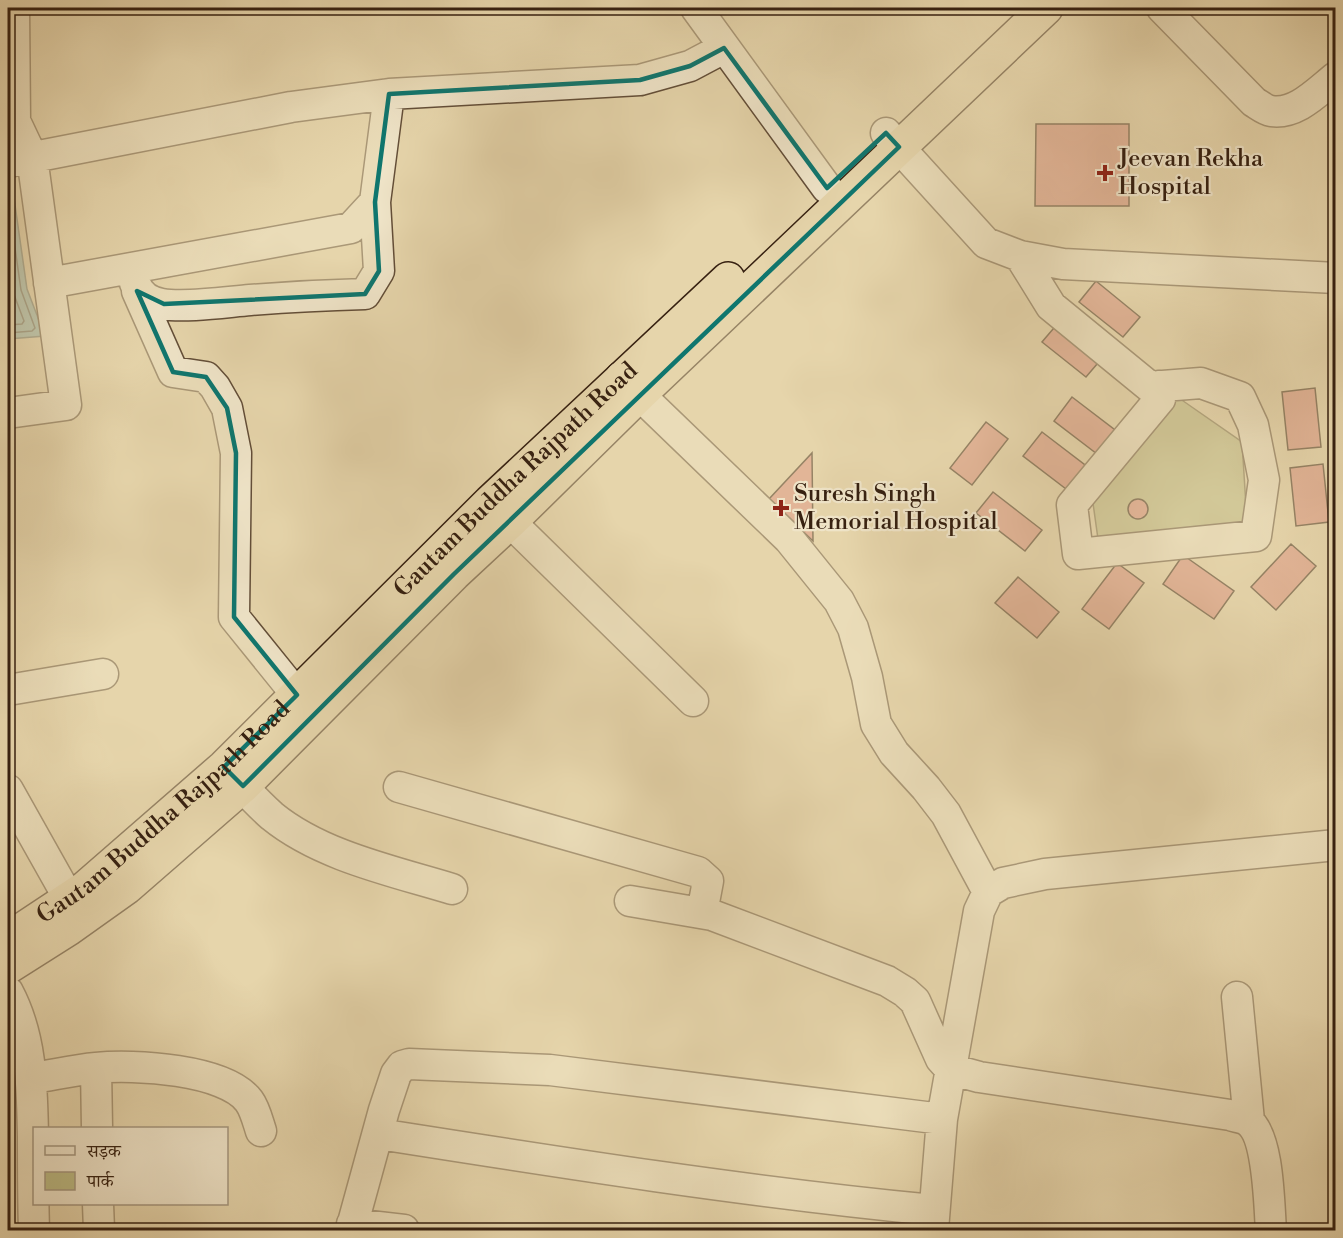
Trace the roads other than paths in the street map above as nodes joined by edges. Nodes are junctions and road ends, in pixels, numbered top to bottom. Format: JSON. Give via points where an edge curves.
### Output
{"nodes":[{"id":1,"x":696,"y":8,"type":"edge"},
{"id":2,"x":1015,"y":8,"type":"edge"},
{"id":3,"x":1046,"y":8,"type":"edge"},
{"id":4,"x":1162,"y":8,"type":"edge"},
{"id":5,"x":12,"y":14,"type":"edge"},
{"id":6,"x":724,"y":48,"type":"junction"},
{"id":7,"x":1335,"y":78,"type":"edge"},
{"id":8,"x":389,"y":94,"type":"junction"},
{"id":9,"x":893,"y":140,"type":"junction"},
{"id":10,"x":20,"y":159,"type":"edge"},
{"id":11,"x":827,"y":188,"type":"junction"},
{"id":12,"x":375,"y":202,"type":"junction"},
{"id":13,"x":1020,"y":256,"type":"junction"},
{"id":14,"x":1335,"y":278,"type":"edge"},
{"id":15,"x":134,"y":280,"type":"junction"},
{"id":16,"x":49,"y":283,"type":"junction"},
{"id":17,"x":630,"y":386,"type":"junction"},
{"id":18,"x":1159,"y":386,"type":"junction"},
{"id":19,"x":8,"y":413,"type":"edge"},
{"id":20,"x":500,"y":512,"type":"junction"},
{"id":21,"x":103,"y":674,"type":"dead end"},
{"id":22,"x":8,"y":690,"type":"edge"},
{"id":23,"x":297,"y":695,"type":"junction"},
{"id":24,"x":693,"y":701,"type":"dead end"},
{"id":25,"x":234,"y":777,"type":"junction"},
{"id":26,"x":399,"y":787,"type":"dead end"},
{"id":27,"x":8,"y":790,"type":"edge"},
{"id":28,"x":1335,"y":845,"type":"edge"},
{"id":29,"x":452,"y":889,"type":"dead end"},
{"id":30,"x":988,"y":892,"type":"junction"},
{"id":31,"x":630,"y":901,"type":"dead end"},
{"id":32,"x":75,"y":909,"type":"junction"},
{"id":33,"x":702,"y":914,"type":"junction"},
{"id":34,"x":8,"y":939,"type":"edge"},
{"id":35,"x":8,"y":967,"type":"edge"},
{"id":36,"x":8,"y":992,"type":"edge"},
{"id":37,"x":1237,"y":997,"type":"dead end"},
{"id":38,"x":96,"y":1068,"type":"junction"},
{"id":39,"x":950,"y":1069,"type":"junction"},
{"id":40,"x":32,"y":1078,"type":"junction"},
{"id":41,"x":942,"y":1119,"type":"junction"},
{"id":42,"x":1249,"y":1121,"type":"junction"},
{"id":43,"x":97,"y":1127,"type":"edge"},
{"id":44,"x":261,"y":1131,"type":"dead end"},
{"id":45,"x":379,"y":1134,"type":"junction"},
{"id":46,"x":33,"y":1154,"type":"edge"},
{"id":47,"x":34,"y":1205,"type":"edge"},
{"id":48,"x":98,"y":1205,"type":"edge"},
{"id":49,"x":933,"y":1220,"type":"edge"},
{"id":50,"x":352,"y":1227,"type":"edge"},
{"id":51,"x":34,"y":1230,"type":"edge"},
{"id":52,"x":99,"y":1230,"type":"edge"},
{"id":53,"x":404,"y":1230,"type":"edge"},
{"id":54,"x":1271,"y":1230,"type":"edge"}],
"edges":[{"from":1,"to":6,"type":"street"},
{"from":2,"to":9,"type":"highway","name":"Gautam Buddha Rajpath Road"},
{"from":3,"to":9,"type":"highway"},
{"from":4,"to":7,"type":"street","via":[[1254,102],[1268,111],[1288,111]]},
{"from":5,"to":10,"type":"street"},
{"from":6,"to":8,"type":"street","via":[[690,66],[640,80]]},
{"from":6,"to":11,"type":"street"},
{"from":8,"to":10,"type":"street","via":[[291,107]]},
{"from":8,"to":12,"type":"street"},
{"from":9,"to":11,"type":"highway","name":"Gautam Buddha Rajpath Road"},
{"from":9,"to":13,"type":"street","via":[[986,243]]},
{"from":9,"to":17,"type":"highway"},
{"from":10,"to":16,"type":"street"},
{"from":11,"to":17,"type":"highway","name":"Gautam Buddha Rajpath Road"},
{"from":12,"to":15,"type":"street","via":[[351,228]]},
{"from":12,"to":15,"type":"street","via":[[379,271],[365,294],[164,304],[149,301]]},
{"from":13,"to":14,"type":"street","via":[[1063,264]]},
{"from":13,"to":18,"type":"street","via":[[1051,306],[1150,387]]},
{"from":15,"to":16,"type":"street"},
{"from":15,"to":23,"type":"street","via":[[173,372],[206,378],[227,408],[236,453],[234,617]]},
{"from":16,"to":19,"type":"street","via":[[66,405]]},
{"from":17,"to":20,"type":"highway","name":"Gautam Buddha Rajpath Road"},
{"from":17,"to":30,"type":"street","via":[[789,539],[839,601],[853,628],[876,724],[894,753],[945,814]]},
{"from":18,"to":18,"type":"street","via":[[1160,399],[1072,505],[1078,554],[1256,536],[1264,480],[1253,424],[1240,397],[1201,383]]},
{"from":20,"to":23,"type":"highway","name":"Gautam Buddha Rajpath Road"},
{"from":20,"to":24,"type":"street"},
{"from":20,"to":25,"type":"highway","via":[[454,574]]},
{"from":21,"to":22,"type":"street"},
{"from":23,"to":25,"type":"highway","name":"Gautam Buddha Rajpath Road"},
{"from":25,"to":29,"type":"street","via":[[272,816],[305,837],[367,864]]},
{"from":25,"to":32,"type":"highway","name":"Gautam Buddha Rajpath Road","via":[[154,830],[86,888]]},
{"from":26,"to":33,"type":"street","via":[[698,872],[708,881]]},
{"from":27,"to":32,"type":"street"},
{"from":28,"to":30,"type":"street","via":[[1045,874],[1003,883]]},
{"from":30,"to":39,"type":"street","via":[[979,911]]},
{"from":31,"to":33,"type":"street"},
{"from":32,"to":34,"type":"highway","name":"Gautam Buddha Rajpath Road"},
{"from":32,"to":35,"type":"highway"},
{"from":33,"to":39,"type":"street","via":[[887,981],[905,992],[915,1001],[941,1059]]},
{"from":36,"to":40,"type":"street","via":[[20,1019]]},
{"from":37,"to":42,"type":"street"},
{"from":38,"to":40,"type":"street"},
{"from":38,"to":43,"type":"street"},
{"from":38,"to":44,"type":"street","via":[[150,1067],[203,1076],[234,1087],[250,1101]]},
{"from":39,"to":41,"type":"street"},
{"from":39,"to":42,"type":"street"},
{"from":40,"to":46,"type":"street"},
{"from":41,"to":45,"type":"street","via":[[550,1070],[409,1064],[396,1074]]},
{"from":41,"to":49,"type":"street"},
{"from":42,"to":54,"type":"street","via":[[1259,1137],[1266,1165]]},
{"from":45,"to":49,"type":"street","via":[[841,1201]]},
{"from":45,"to":50,"type":"street"},
{"from":47,"to":51,"type":"street"},
{"from":48,"to":52,"type":"street"},
{"from":50,"to":53,"type":"street"}]}
